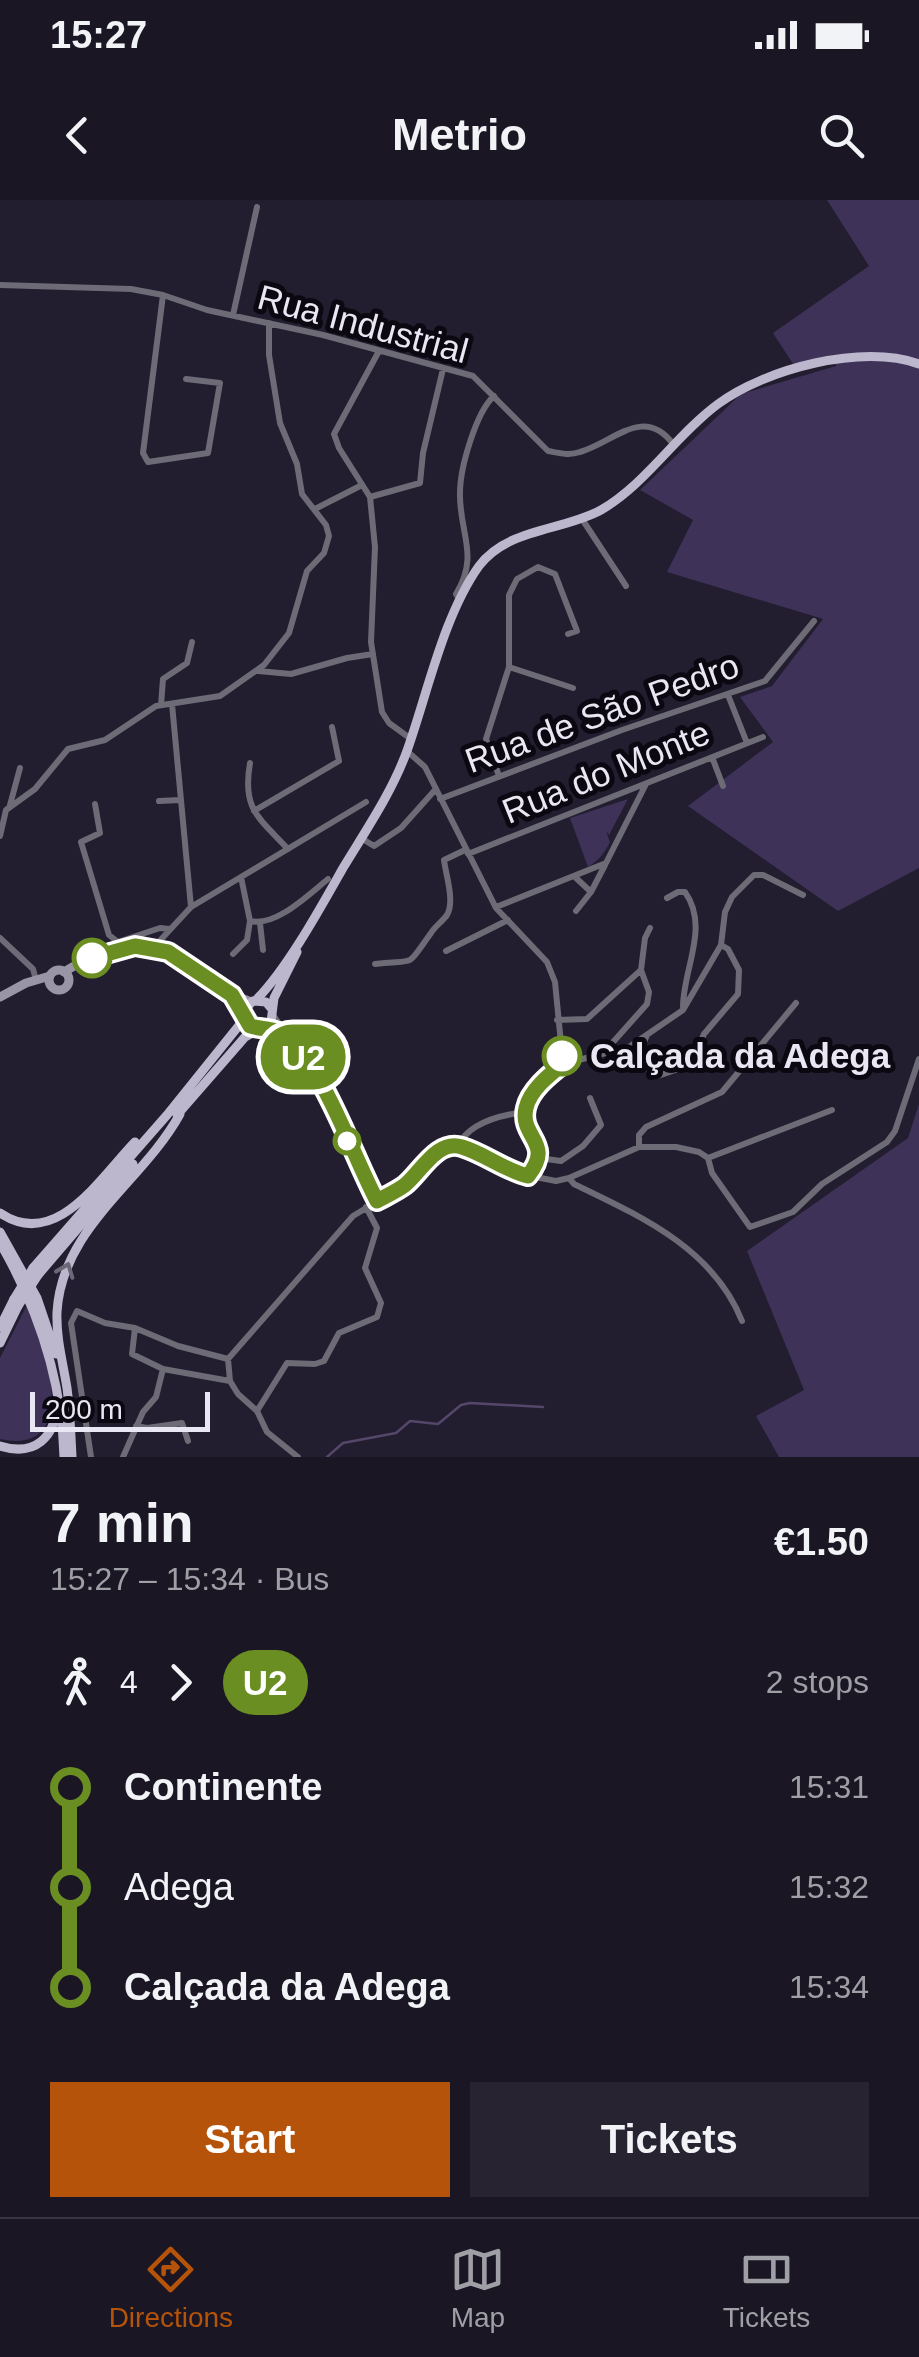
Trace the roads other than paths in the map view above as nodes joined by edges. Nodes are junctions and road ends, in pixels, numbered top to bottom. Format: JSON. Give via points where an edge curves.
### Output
{"nodes":[{"id":1,"x":257,"y":206,"type":"dead end"},
{"id":2,"x":0,"y":285,"type":"edge"},
{"id":3,"x":163,"y":295,"type":"junction"},
{"id":4,"x":232,"y":316,"type":"junction"},
{"id":5,"x":269,"y":323,"type":"junction"},
{"id":6,"x":379,"y":351,"type":"junction"},
{"id":7,"x":919,"y":364,"type":"edge"},
{"id":8,"x":443,"y":368,"type":"junction"},
{"id":9,"x":186,"y":379,"type":"dead end"},
{"id":10,"x":494,"y":396,"type":"junction"},
{"id":11,"x":673,"y":444,"type":"junction"},
{"id":12,"x":362,"y":485,"type":"junction"},
{"id":13,"x":370,"y":497,"type":"junction"},
{"id":14,"x":315,"y":510,"type":"junction"},
{"id":15,"x":582,"y":519,"type":"junction"},
{"id":16,"x":626,"y":586,"type":"dead end"},
{"id":17,"x":460,"y":601,"type":"junction"},
{"id":18,"x":814,"y":621,"type":"dead end"},
{"id":19,"x":568,"y":634,"type":"dead end"},
{"id":20,"x":192,"y":642,"type":"dead end"},
{"id":21,"x":373,"y":654,"type":"junction"},
{"id":22,"x":509,"y":666,"type":"junction"},
{"id":23,"x":255,"y":670,"type":"junction"},
{"id":24,"x":574,"y":688,"type":"dead end"},
{"id":25,"x":728,"y":695,"type":"junction"},
{"id":26,"x":172,"y":704,"type":"junction"},
{"id":27,"x":161,"y":705,"type":"junction"},
{"id":28,"x":332,"y":727,"type":"dead end"},
{"id":29,"x":763,"y":737,"type":"dead end"},
{"id":30,"x":411,"y":738,"type":"junction"},
{"id":31,"x":747,"y":744,"type":"junction"},
{"id":32,"x":407,"y":751,"type":"junction"},
{"id":33,"x":712,"y":757,"type":"junction"},
{"id":34,"x":250,"y":763,"type":"dead end"},
{"id":35,"x":20,"y":768,"type":"dead end"},
{"id":36,"x":499,"y":776,"type":"junction"},
{"id":37,"x":647,"y":783,"type":"junction"},
{"id":38,"x":724,"y":786,"type":"dead end"},
{"id":39,"x":436,"y":790,"type":"junction"},
{"id":40,"x":440,"y":799,"type":"junction"},
{"id":41,"x":180,"y":800,"type":"junction"},
{"id":42,"x":158,"y":801,"type":"dead end"},
{"id":43,"x":366,"y":802,"type":"dead end"},
{"id":44,"x":0,"y":804,"type":"edge"},
{"id":45,"x":95,"y":804,"type":"dead end"},
{"id":46,"x":10,"y":806,"type":"junction"},
{"id":47,"x":254,"y":811,"type":"junction"},
{"id":48,"x":2,"y":814,"type":"edge"},
{"id":49,"x":0,"y":836,"type":"edge"},
{"id":50,"x":361,"y":838,"type":"junction"},
{"id":51,"x":288,"y":849,"type":"junction"},
{"id":52,"x":466,"y":852,"type":"junction"},
{"id":53,"x":606,"y":863,"type":"junction"},
{"id":54,"x":240,"y":877,"type":"junction"},
{"id":55,"x":575,"y":877,"type":"junction"},
{"id":56,"x":328,"y":879,"type":"dead end"},
{"id":57,"x":590,"y":892,"type":"junction"},
{"id":58,"x":804,"y":895,"type":"dead end"},
{"id":59,"x":667,"y":898,"type":"dead end"},
{"id":60,"x":191,"y":907,"type":"junction"},
{"id":61,"x":496,"y":908,"type":"junction"},
{"id":62,"x":576,"y":911,"type":"dead end"},
{"id":63,"x":508,"y":920,"type":"junction"},
{"id":64,"x":250,"y":921,"type":"junction"},
{"id":65,"x":260,"y":923,"type":"junction"},
{"id":66,"x":308,"y":927,"type":"junction"},
{"id":67,"x":650,"y":928,"type":"dead end"},
{"id":68,"x":168,"y":932,"type":"junction"},
{"id":69,"x":0,"y":938,"type":"edge"},
{"id":70,"x":721,"y":945,"type":"junction"},
{"id":71,"x":154,"y":947,"type":"junction"},
{"id":72,"x":264,"y":950,"type":"dead end"},
{"id":73,"x":168,"y":952,"type":"junction"},
{"id":74,"x":446,"y":952,"type":"dead end"},
{"id":75,"x":233,"y":954,"type":"dead end"},
{"id":76,"x":375,"y":964,"type":"dead end"},
{"id":77,"x":641,"y":970,"type":"junction"},
{"id":78,"x":67,"y":976,"type":"junction"},
{"id":79,"x":36,"y":980,"type":"junction"},
{"id":80,"x":50,"y":981,"type":"junction"},
{"id":81,"x":232,"y":995,"type":"junction"},
{"id":82,"x":0,"y":997,"type":"edge"},
{"id":83,"x":254,"y":1001,"type":"junction"},
{"id":84,"x":796,"y":1003,"type":"dead end"},
{"id":85,"x":683,"y":1010,"type":"junction"},
{"id":86,"x":273,"y":1012,"type":"junction"},
{"id":87,"x":244,"y":1015,"type":"junction"},
{"id":88,"x":557,"y":1020,"type":"junction"},
{"id":89,"x":262,"y":1028,"type":"junction"},
{"id":90,"x":647,"y":1035,"type":"junction"},
{"id":91,"x":286,"y":1037,"type":"junction"},
{"id":92,"x":605,"y":1051,"type":"junction"},
{"id":93,"x":919,"y":1059,"type":"edge"},
{"id":94,"x":563,"y":1064,"type":"junction"},
{"id":95,"x":590,"y":1098,"type":"dead end"},
{"id":96,"x":832,"y":1110,"type":"dead end"},
{"id":97,"x":175,"y":1112,"type":"junction"},
{"id":98,"x":525,"y":1112,"type":"junction"},
{"id":99,"x":458,"y":1146,"type":"junction"},
{"id":100,"x":639,"y":1147,"type":"junction"},
{"id":101,"x":539,"y":1158,"type":"junction"},
{"id":102,"x":708,"y":1158,"type":"junction"},
{"id":103,"x":528,"y":1176,"type":"junction"},
{"id":104,"x":569,"y":1178,"type":"junction"},
{"id":105,"x":377,"y":1201,"type":"junction"},
{"id":106,"x":366,"y":1207,"type":"junction"},
{"id":107,"x":0,"y":1213,"type":"edge"},
{"id":108,"x":0,"y":1232,"type":"edge"},
{"id":109,"x":0,"y":1243,"type":"edge"},
{"id":110,"x":16,"y":1303,"type":"junction"},
{"id":111,"x":742,"y":1321,"type":"dead end"},
{"id":112,"x":0,"y":1327,"type":"edge"},
{"id":113,"x":134,"y":1328,"type":"junction"},
{"id":114,"x":0,"y":1344,"type":"edge"},
{"id":115,"x":228,"y":1359,"type":"junction"},
{"id":116,"x":163,"y":1369,"type":"junction"},
{"id":117,"x":230,"y":1382,"type":"junction"},
{"id":118,"x":58,"y":1391,"type":"junction"},
{"id":119,"x":68,"y":1400,"type":"junction"},
{"id":120,"x":257,"y":1411,"type":"junction"},
{"id":121,"x":136,"y":1426,"type":"junction"},
{"id":122,"x":188,"y":1442,"type":"dead end"},
{"id":123,"x":0,"y":1446,"type":"edge"},
{"id":124,"x":68,"y":1457,"type":"edge"},
{"id":125,"x":91,"y":1457,"type":"edge"},
{"id":126,"x":122,"y":1457,"type":"edge"},
{"id":127,"x":298,"y":1457,"type":"edge"}],
"edges":[{"from":1,"to":4,"type":"street"},
{"from":2,"to":3,"type":"street","name":"Rua Industrial"},
{"from":3,"to":4,"type":"street","name":"Rua Industrial"},
{"from":3,"to":9,"type":"street","via":[[143,454],[148,462],[208,454],[220,383]]},
{"from":4,"to":5,"type":"street","name":"Rua Industrial"},
{"from":5,"to":6,"type":"street","name":"Rua Industrial"},
{"from":5,"to":14,"type":"street","via":[[275,404],[302,494]]},
{"from":6,"to":8,"type":"street","name":"Rua Industrial"},
{"from":6,"to":12,"type":"street","via":[[334,434]]},
{"from":7,"to":11,"type":"main road","via":[[848,356],[800,368],[732,394]]},
{"from":8,"to":10,"type":"street","name":"Rua Industrial","via":[[473,376]]},
{"from":8,"to":13,"type":"street","via":[[420,483]]},
{"from":10,"to":11,"type":"street","name":"Rua Industrial","via":[[548,451],[574,454],[641,425],[653,426]]},
{"from":10,"to":17,"type":"street","via":[[484,406],[463,473],[469,552],[468,576],[456,594]]},
{"from":11,"to":15,"type":"main road","via":[[618,499]]},
{"from":12,"to":13,"type":"street"},
{"from":12,"to":14,"type":"street"},
{"from":13,"to":21,"type":"street"},
{"from":14,"to":23,"type":"street","via":[[330,536],[327,545],[307,571],[280,649]]},
{"from":15,"to":16,"type":"street"},
{"from":15,"to":17,"type":"main road","via":[[494,549]]},
{"from":17,"to":30,"type":"main road"},
{"from":18,"to":25,"type":"street","name":"Rua de São Pedro","via":[[765,682]]},
{"from":19,"to":22,"type":"street","via":[[577,630],[555,574],[538,567],[517,578],[509,596]]},
{"from":20,"to":27,"type":"street","via":[[187,663],[163,679]]},
{"from":21,"to":23,"type":"street","via":[[292,674]]},
{"from":21,"to":30,"type":"street","via":[[382,712]]},
{"from":22,"to":24,"type":"street"},
{"from":22,"to":36,"type":"street","via":[[486,740]]},
{"from":23,"to":26,"type":"street","via":[[220,696]]},
{"from":25,"to":31,"type":"street"},
{"from":25,"to":36,"type":"street","name":"Rua de São Pedro"},
{"from":26,"to":27,"type":"street"},
{"from":26,"to":41,"type":"street"},
{"from":27,"to":46,"type":"street","via":[[105,740],[68,749],[35,789]]},
{"from":28,"to":47,"type":"street","via":[[339,761]]},
{"from":29,"to":31,"type":"street","name":"Rua do Monte"},
{"from":30,"to":32,"type":"main road"},
{"from":31,"to":33,"type":"street","name":"Rua do Monte"},
{"from":32,"to":39,"type":"street","via":[[425,766]]},
{"from":32,"to":50,"type":"main road"},
{"from":33,"to":37,"type":"street","name":"Rua do Monte"},
{"from":33,"to":38,"type":"street"},
{"from":34,"to":47,"type":"street","via":[[245,789]]},
{"from":35,"to":46,"type":"street"},
{"from":36,"to":40,"type":"street","name":"Rua de São Pedro"},
{"from":37,"to":52,"type":"street","name":"Rua do Monte"},
{"from":37,"to":53,"type":"street"},
{"from":39,"to":40,"type":"street"},
{"from":39,"to":50,"type":"street","via":[[394,834],[374,846]]},
{"from":40,"to":52,"type":"street"},
{"from":41,"to":42,"type":"street"},
{"from":41,"to":60,"type":"street"},
{"from":43,"to":51,"type":"street"},
{"from":44,"to":48,"type":"street"},
{"from":45,"to":68,"type":"street","via":[[100,833],[81,842],[109,935],[118,942],[160,928]]},
{"from":46,"to":48,"type":"street"},
{"from":47,"to":51,"type":"street"},
{"from":48,"to":49,"type":"street"},
{"from":50,"to":66,"type":"main road"},
{"from":51,"to":54,"type":"street"},
{"from":52,"to":61,"type":"street"},
{"from":52,"to":76,"type":"street","via":[[444,860],[448,913],[420,953],[395,965]]},
{"from":53,"to":55,"type":"street"},
{"from":53,"to":57,"type":"street"},
{"from":54,"to":60,"type":"street"},
{"from":54,"to":64,"type":"street"},
{"from":55,"to":57,"type":"street"},
{"from":55,"to":61,"type":"street"},
{"from":56,"to":65,"type":"street"},
{"from":57,"to":62,"type":"street"},
{"from":58,"to":70,"type":"street","via":[[754,875],[732,897]]},
{"from":59,"to":85,"type":"street","via":[[685,892],[696,922]]},
{"from":60,"to":68,"type":"street"},
{"from":61,"to":63,"type":"street"},
{"from":63,"to":74,"type":"street"},
{"from":63,"to":88,"type":"street","via":[[548,962]]},
{"from":64,"to":65,"type":"street"},
{"from":64,"to":75,"type":"street","via":[[248,940]]},
{"from":65,"to":72,"type":"street"},
{"from":66,"to":83,"type":"main road"},
{"from":66,"to":86,"type":"main road"},
{"from":67,"to":77,"type":"street"},
{"from":68,"to":71,"type":"street"},
{"from":68,"to":73,"type":"street"},
{"from":69,"to":79,"type":"street"},
{"from":70,"to":85,"type":"street"},
{"from":70,"to":90,"type":"street","via":[[739,970],[738,994],[695,1055],[655,1077],[637,1058]]},
{"from":71,"to":73,"type":"main road"},
{"from":71,"to":78,"type":"main road","via":[[121,948],[79,964]]},
{"from":73,"to":81,"type":"main road"},
{"from":77,"to":88,"type":"street","via":[[587,1019]]},
{"from":77,"to":92,"type":"street","via":[[648,1004]]},
{"from":78,"to":80,"type":"main road","via":[[56,971]]},
{"from":78,"to":80,"type":"main road","via":[[62,990]]},
{"from":79,"to":80,"type":"main road"},
{"from":79,"to":82,"type":"main road"},
{"from":81,"to":83,"type":"main road"},
{"from":81,"to":87,"type":"main road"},
{"from":83,"to":86,"type":"main road","via":[[266,1002]]},
{"from":83,"to":87,"type":"main road"},
{"from":84,"to":100,"type":"street","via":[[722,1092],[646,1126]]},
{"from":85,"to":90,"type":"street"},
{"from":86,"to":89,"type":"main road"},
{"from":86,"to":91,"type":"street"},
{"from":87,"to":89,"type":"main road","via":[[250,1026]]},
{"from":87,"to":97,"type":"main road"},
{"from":88,"to":94,"type":"street"},
{"from":89,"to":91,"type":"street"},
{"from":89,"to":97,"type":"main road"},
{"from":90,"to":92,"type":"street"},
{"from":91,"to":105,"type":"street","via":[[315,1075]]},
{"from":92,"to":94,"type":"street"},
{"from":93,"to":102,"type":"street","via":[[887,1142],[780,1218],[750,1227]]},
{"from":94,"to":98,"type":"street"},
{"from":95,"to":101,"type":"street","via":[[602,1124],[584,1146],[562,1160]]},
{"from":96,"to":102,"type":"street"},
{"from":97,"to":107,"type":"main road","via":[[50,1223],[18,1224]]},
{"from":97,"to":110,"type":"main road","bridge":true,"via":[[35,1272]]},
{"from":119,"to":97,"type":"main road","one_way":true,"via":[[57,1315],[70,1258]]},
{"from":98,"to":99,"type":"street","via":[[490,1118],[464,1134]]},
{"from":98,"to":101,"type":"street"},
{"from":99,"to":103,"type":"street"},
{"from":99,"to":105,"type":"street","via":[[434,1155]]},
{"from":100,"to":102,"type":"street","via":[[676,1147]]},
{"from":100,"to":104,"type":"street"},
{"from":101,"to":103,"type":"street"},
{"from":103,"to":104,"type":"street"},
{"from":104,"to":111,"type":"street","via":[[650,1222],[704,1263],[728,1288]]},
{"from":105,"to":106,"type":"street"},
{"from":106,"to":115,"type":"street"},
{"from":106,"to":120,"type":"street","via":[[377,1228],[365,1268],[380,1310],[339,1333],[324,1361],[287,1363]]},
{"from":108,"to":119,"type":"main road","via":[[37,1298]]},
{"from":109,"to":118,"type":"main road","via":[[42,1329]]},
{"from":110,"to":112,"type":"main road"},
{"from":110,"to":114,"type":"main road"},
{"from":113,"to":115,"type":"street"},
{"from":113,"to":116,"type":"street","via":[[132,1354]]},
{"from":113,"to":125,"type":"street","via":[[77,1311],[72,1323]]},
{"from":115,"to":117,"type":"street"},
{"from":116,"to":117,"type":"street"},
{"from":116,"to":121,"type":"street","via":[[156,1397]]},
{"from":117,"to":120,"type":"street"},
{"from":118,"to":123,"type":"main road","via":[[44,1442],[21,1452]]},
{"from":118,"to":124,"type":"main road"},
{"from":119,"to":124,"type":"main road"},
{"from":120,"to":127,"type":"street","via":[[267,1432]]},
{"from":121,"to":122,"type":"street","via":[[182,1423]]},
{"from":121,"to":126,"type":"street"}]}
